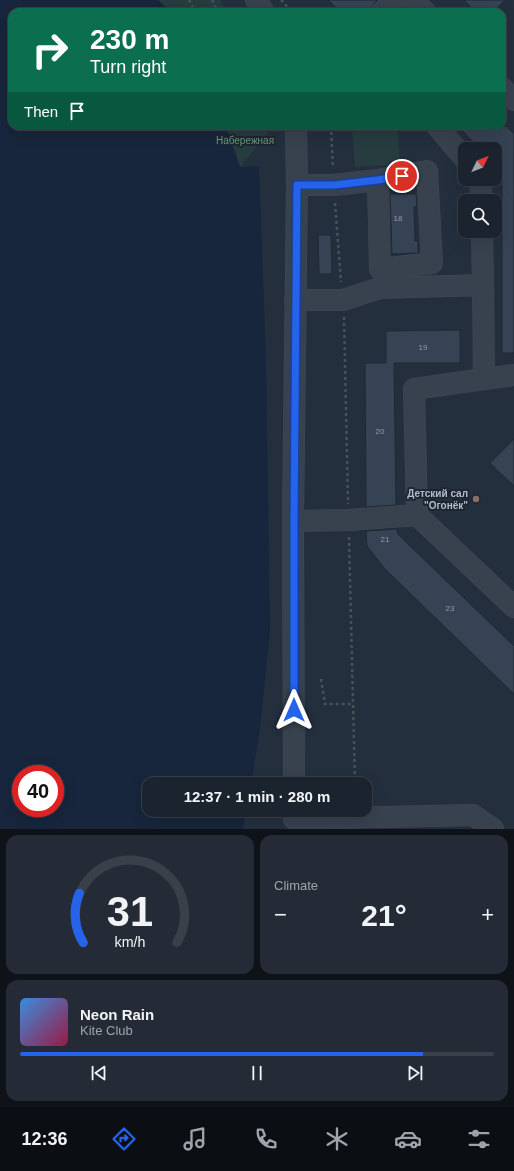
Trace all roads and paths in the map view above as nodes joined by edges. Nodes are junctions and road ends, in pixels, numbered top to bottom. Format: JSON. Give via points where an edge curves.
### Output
{"nodes":[{"id":1,"x":281,"y":0,"type":"edge"},
{"id":2,"x":394,"y":0,"type":"edge"},
{"id":3,"x":413,"y":0,"type":"edge"},
{"id":4,"x":288,"y":8,"type":"edge"},
{"id":5,"x":386,"y":8,"type":"edge"},
{"id":6,"x":421,"y":8,"type":"edge"},
{"id":7,"x":506,"y":92,"type":"edge"},
{"id":8,"x":514,"y":100,"type":"edge"},
{"id":9,"x":296,"y":130,"type":"edge"},
{"id":10,"x":331,"y":130,"type":"edge"},
{"id":11,"x":440,"y":130,"type":"edge"},
{"id":12,"x":458,"y":151,"type":"edge"},
{"id":13,"x":378,"y":180,"type":"junction"},
{"id":14,"x":297,"y":185,"type":"junction"},
{"id":15,"x":334,"y":185,"type":"junction"},
{"id":16,"x":482,"y":238,"type":"edge"},
{"id":17,"x":483,"y":285,"type":"junction"},
{"id":18,"x":295,"y":300,"type":"junction"},
{"id":19,"x":343,"y":300,"type":"junction"},
{"id":20,"x":514,"y":376,"type":"edge"},
{"id":21,"x":484,"y":379,"type":"junction"},
{"id":22,"x":417,"y":515,"type":"junction"},
{"id":23,"x":349,"y":520,"type":"junction"},
{"id":24,"x":294,"y":521,"type":"junction"},
{"id":25,"x":514,"y":607,"type":"edge"},
{"id":26,"x":321,"y":679,"type":"dead end"},
{"id":27,"x":353,"y":704,"type":"junction"},
{"id":28,"x":294,"y":777,"type":"edge"},
{"id":29,"x":355,"y":777,"type":"edge"},
{"id":30,"x":294,"y":819,"type":"edge"},
{"id":31,"x":493,"y":829,"type":"edge"}],
"edges":[{"from":1,"to":4,"type":"path"},
{"from":2,"to":5,"type":"street"},
{"from":3,"to":6,"type":"street"},
{"from":7,"to":8,"type":"street"},
{"from":9,"to":14,"type":"street"},
{"from":10,"to":15,"type":"path"},
{"from":11,"to":12,"type":"street"},
{"from":13,"to":13,"type":"street","via":[[380,269],[432,263],[427,172]]},
{"from":13,"to":15,"type":"street"},
{"from":14,"to":15,"type":"street"},
{"from":14,"to":18,"type":"street"},
{"from":15,"to":19,"type":"path"},
{"from":16,"to":17,"type":"street"},
{"from":17,"to":19,"type":"street","via":[[380,288]]},
{"from":17,"to":21,"type":"street"},
{"from":18,"to":19,"type":"street"},
{"from":18,"to":24,"type":"street"},
{"from":19,"to":23,"type":"path"},
{"from":20,"to":21,"type":"street"},
{"from":21,"to":22,"type":"street","via":[[414,389]]},
{"from":22,"to":23,"type":"street"},
{"from":22,"to":25,"type":"street"},
{"from":23,"to":24,"type":"street"},
{"from":23,"to":27,"type":"path"},
{"from":24,"to":28,"type":"street"},
{"from":26,"to":27,"type":"path","via":[[325,704]]},
{"from":27,"to":29,"type":"path"},
{"from":30,"to":31,"type":"street","via":[[473,815]]}]}
